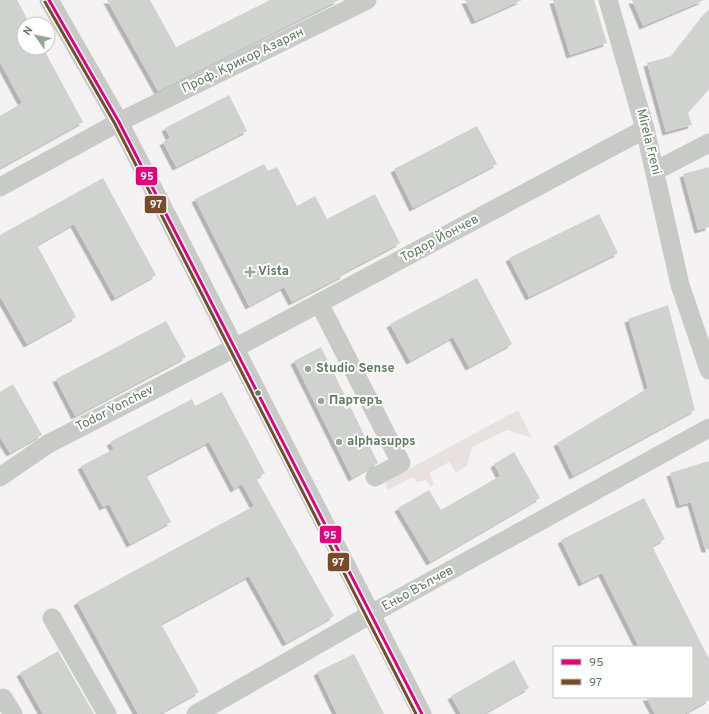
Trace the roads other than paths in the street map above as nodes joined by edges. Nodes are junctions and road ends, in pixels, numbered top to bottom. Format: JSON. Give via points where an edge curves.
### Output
{"nodes":[{"id":1,"x":49,"y":0,"type":"edge"},
{"id":2,"x":367,"y":0,"type":"edge"},
{"id":3,"x":608,"y":0,"type":"edge"},
{"id":4,"x":119,"y":122,"type":"junction"},
{"id":5,"x":645,"y":129,"type":"junction"},
{"id":6,"x":709,"y":143,"type":"edge"},
{"id":7,"x":655,"y":170,"type":"junction"},
{"id":8,"x":0,"y":187,"type":"edge"},
{"id":9,"x":320,"y":303,"type":"junction"},
{"id":10,"x":702,"y":326,"type":"edge"},
{"id":11,"x":235,"y":348,"type":"junction"},
{"id":12,"x":709,"y":370,"type":"edge"},
{"id":13,"x":709,"y":428,"type":"edge"},
{"id":14,"x":0,"y":477,"type":"edge"},
{"id":15,"x":375,"y":477,"type":"dead end"},
{"id":16,"x":371,"y":614,"type":"junction"},
{"id":17,"x":52,"y":618,"type":"dead end"},
{"id":18,"x":3,"y":698,"type":"dead end"},
{"id":19,"x":13,"y":714,"type":"edge"},
{"id":20,"x":107,"y":714,"type":"edge"},
{"id":21,"x":196,"y":714,"type":"edge"},
{"id":22,"x":422,"y":714,"type":"edge"}],
"edges":[{"from":1,"to":4,"type":"street"},
{"from":2,"to":4,"type":"street","name":"Проф. Крикор Азарян"},
{"from":3,"to":5,"type":"street","name":"Mirela Freni"},
{"from":4,"to":8,"type":"street","name":"Проф. Крикор Азарян"},
{"from":4,"to":11,"type":"street"},
{"from":5,"to":7,"type":"street","name":"Mirela Freni"},
{"from":5,"to":9,"type":"street","name":"Тодор Йончев"},
{"from":6,"to":7,"type":"street"},
{"from":7,"to":10,"type":"street","name":"Mirela Freni","via":[[680,285]]},
{"from":9,"to":11,"type":"street","name":"Тодор Йончев"},
{"from":9,"to":15,"type":"street","via":[[401,463]]},
{"from":10,"to":12,"type":"street","name":"Mirela Freni"},
{"from":11,"to":14,"type":"street","name":"Todor Yonchev","via":[[48,444]]},
{"from":11,"to":16,"type":"street"},
{"from":13,"to":16,"type":"street","name":"Еньо Вълчев"},
{"from":16,"to":21,"type":"street","name":"Еньо Вълчев"},
{"from":16,"to":22,"type":"street"},
{"from":17,"to":20,"type":"street"},
{"from":18,"to":19,"type":"street"}]}
